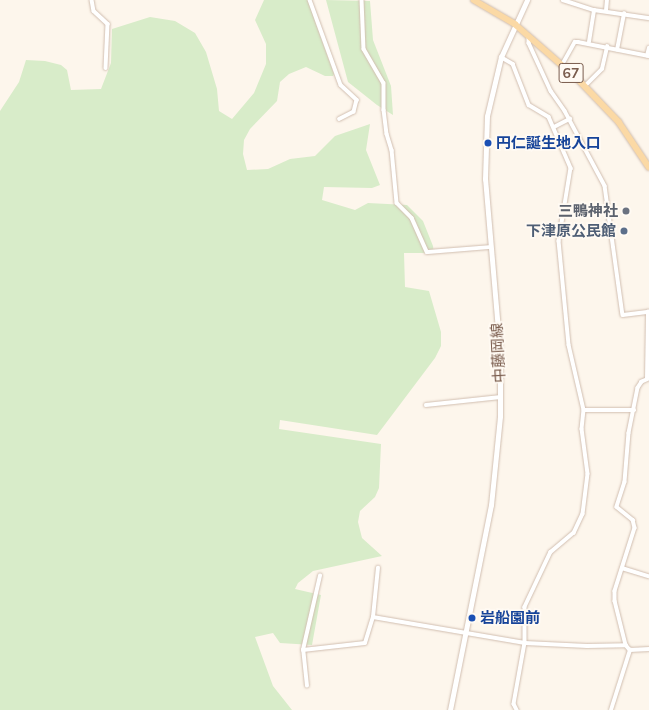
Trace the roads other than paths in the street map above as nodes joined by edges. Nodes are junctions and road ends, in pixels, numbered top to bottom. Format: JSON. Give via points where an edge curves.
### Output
{"nodes":[{"id":1,"x":92,"y":0,"type":"edge"},
{"id":2,"x":310,"y":0,"type":"edge"},
{"id":3,"x":362,"y":0,"type":"edge"},
{"id":4,"x":474,"y":0,"type":"edge"},
{"id":5,"x":527,"y":0,"type":"edge"},
{"id":6,"x":563,"y":0,"type":"edge"},
{"id":7,"x":608,"y":0,"type":"edge"},
{"id":8,"x":594,"y":10,"type":"junction"},
{"id":9,"x":606,"y":11,"type":"junction"},
{"id":10,"x":624,"y":14,"type":"junction"},
{"id":11,"x":649,"y":18,"type":"edge"},
{"id":12,"x":515,"y":24,"type":"junction"},
{"id":13,"x":529,"y":36,"type":"junction"},
{"id":14,"x":589,"y":42,"type":"junction"},
{"id":15,"x":607,"y":47,"type":"junction"},
{"id":16,"x":649,"y":48,"type":"edge"},
{"id":17,"x":618,"y":50,"type":"junction"},
{"id":18,"x":648,"y":56,"type":"edge"},
{"id":19,"x":501,"y":57,"type":"junction"},
{"id":20,"x":562,"y":65,"type":"junction"},
{"id":21,"x":106,"y":68,"type":"dead end"},
{"id":22,"x":585,"y":86,"type":"junction"},
{"id":23,"x":340,"y":119,"type":"dead end"},
{"id":24,"x":570,"y":119,"type":"junction"},
{"id":25,"x":554,"y":126,"type":"junction"},
{"id":26,"x":649,"y":167,"type":"edge"},
{"id":27,"x":490,"y":247,"type":"junction"},
{"id":28,"x":648,"y":312,"type":"edge"},
{"id":29,"x":648,"y":379,"type":"edge"},
{"id":30,"x":501,"y":397,"type":"junction"},
{"id":31,"x":426,"y":405,"type":"dead end"},
{"id":32,"x":584,"y":410,"type":"junction"},
{"id":33,"x":634,"y":410,"type":"junction"},
{"id":34,"x":378,"y":568,"type":"dead end"},
{"id":35,"x":622,"y":568,"type":"junction"},
{"id":36,"x":320,"y":576,"type":"dead end"},
{"id":37,"x":649,"y":576,"type":"edge"},
{"id":38,"x":373,"y":617,"type":"junction"},
{"id":39,"x":466,"y":634,"type":"junction"},
{"id":40,"x":524,"y":643,"type":"junction"},
{"id":41,"x":626,"y":645,"type":"junction"},
{"id":42,"x":649,"y":649,"type":"edge"},
{"id":43,"x":303,"y":650,"type":"junction"},
{"id":44,"x":630,"y":650,"type":"junction"},
{"id":45,"x":308,"y":686,"type":"dead end"},
{"id":46,"x":452,"y":708,"type":"edge"},
{"id":47,"x":517,"y":710,"type":"edge"},
{"id":48,"x":611,"y":710,"type":"edge"}],
"edges":[{"from":1,"to":21,"type":"street","via":[[94,11],[108,24]]},
{"from":2,"to":23,"type":"street","via":[[341,85],[357,100],[354,112]]},
{"from":3,"to":27,"type":"street","via":[[364,51],[384,83],[386,134],[392,150],[397,203],[412,218],[426,251]]},
{"from":4,"to":12,"type":"main road","number":"67"},
{"from":5,"to":12,"type":"main road","name":"中藤岡線"},
{"from":6,"to":8,"type":"street"},
{"from":7,"to":9,"type":"street"},
{"from":8,"to":9,"type":"street"},
{"from":8,"to":14,"type":"street"},
{"from":9,"to":10,"type":"street"},
{"from":10,"to":11,"type":"street"},
{"from":10,"to":17,"type":"street"},
{"from":12,"to":13,"type":"main road","number":"67"},
{"from":12,"to":19,"type":"main road","name":"中藤岡線"},
{"from":13,"to":20,"type":"main road","number":"67"},
{"from":13,"to":24,"type":"street","via":[[530,47],[551,91]]},
{"from":14,"to":15,"type":"street"},
{"from":14,"to":20,"type":"street","via":[[575,42]]},
{"from":15,"to":17,"type":"street"},
{"from":15,"to":22,"type":"street","via":[[602,69]]},
{"from":16,"to":18,"type":"street"},
{"from":17,"to":18,"type":"street"},
{"from":19,"to":25,"type":"street","via":[[513,64],[529,105],[546,115]]},
{"from":19,"to":27,"type":"main road","name":"中藤岡線","via":[[490,100],[485,143]]},
{"from":20,"to":22,"type":"main road","number":"67"},
{"from":22,"to":26,"type":"main road","number":"67","via":[[622,126]]},
{"from":24,"to":25,"type":"street"},
{"from":24,"to":28,"type":"street","via":[[608,195],[623,315]]},
{"from":25,"to":32,"type":"street","via":[[571,168],[560,241],[569,345]]},
{"from":27,"to":30,"type":"main road","name":"中藤岡線"},
{"from":28,"to":29,"type":"street"},
{"from":29,"to":33,"type":"street","via":[[638,388]]},
{"from":30,"to":31,"type":"street"},
{"from":30,"to":39,"type":"main road","name":"中藤岡線","via":[[493,491]]},
{"from":32,"to":33,"type":"street"},
{"from":32,"to":40,"type":"street","via":[[582,429],[588,474],[583,514],[574,533],[551,552],[526,607]]},
{"from":33,"to":35,"type":"street","via":[[629,433],[625,482],[617,507],[633,520],[635,528]]},
{"from":34,"to":38,"type":"street"},
{"from":35,"to":37,"type":"street"},
{"from":35,"to":41,"type":"street","via":[[615,591],[615,601]]},
{"from":36,"to":43,"type":"street"},
{"from":38,"to":39,"type":"street"},
{"from":38,"to":43,"type":"street","via":[[365,643]]},
{"from":39,"to":40,"type":"street"},
{"from":39,"to":46,"type":"main road","name":"中藤岡線"},
{"from":40,"to":41,"type":"street"},
{"from":40,"to":47,"type":"street","via":[[514,704]]},
{"from":41,"to":44,"type":"street"},
{"from":42,"to":44,"type":"street"},
{"from":43,"to":45,"type":"street"},
{"from":44,"to":48,"type":"street"}]}
